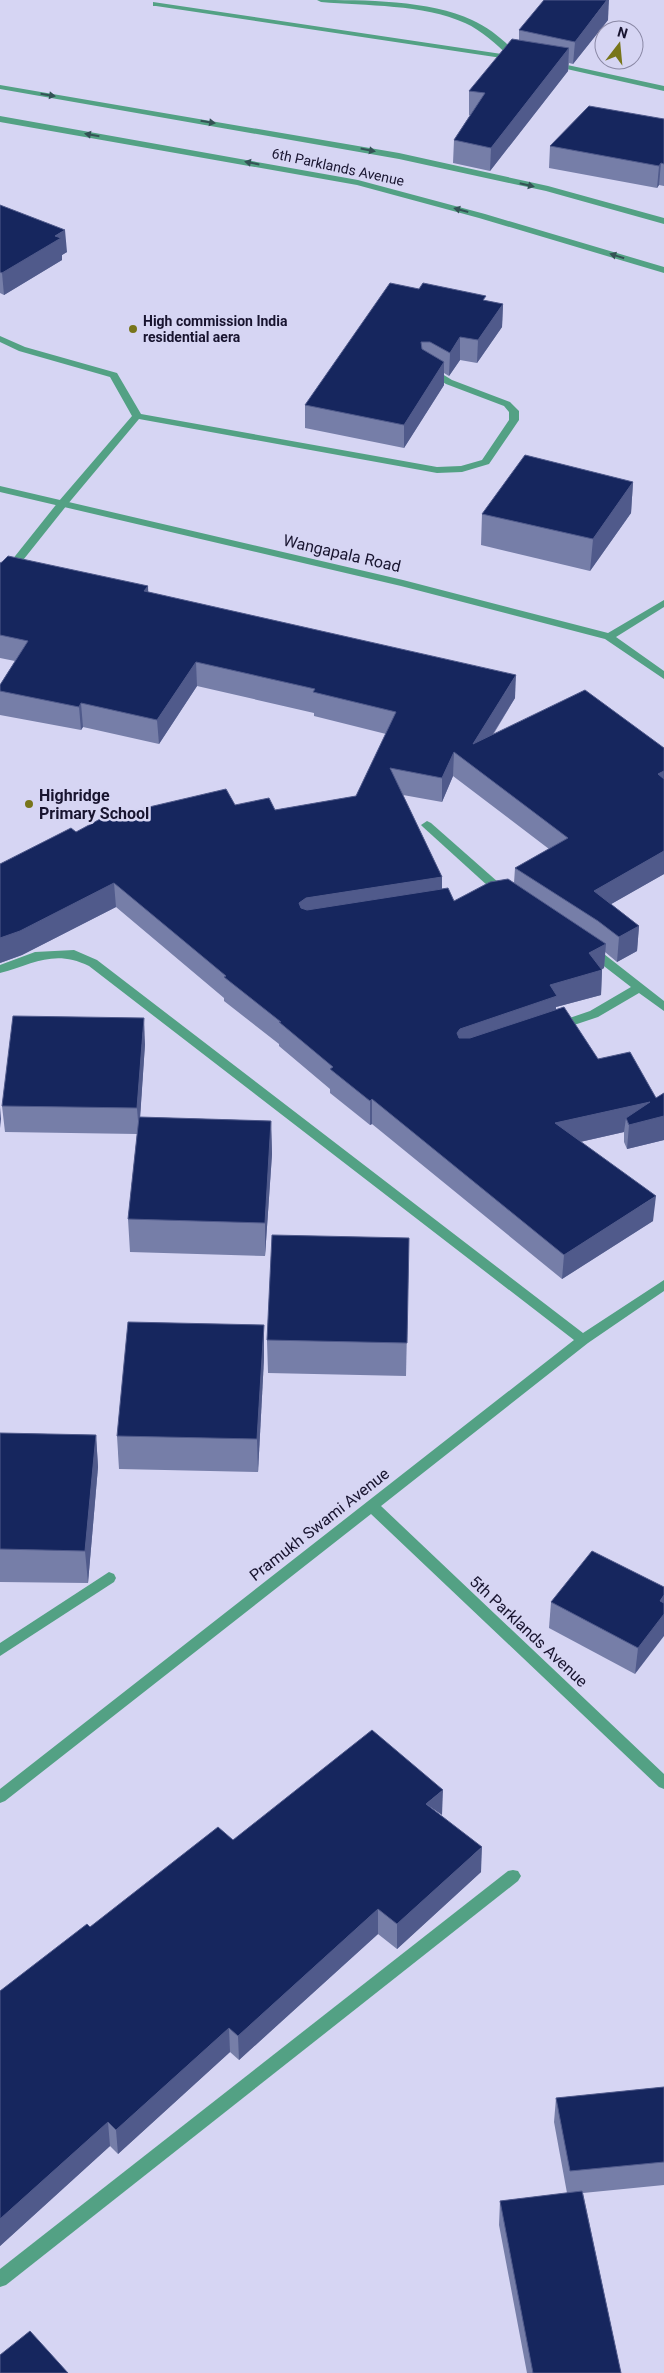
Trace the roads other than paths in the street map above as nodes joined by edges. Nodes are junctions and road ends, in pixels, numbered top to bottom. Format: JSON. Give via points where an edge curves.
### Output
{"nodes":[{"id":1,"x":321,"y":0,"type":"edge"},
{"id":2,"x":156,"y":4,"type":"dead end"},
{"id":3,"x":516,"y":58,"type":"junction"},
{"id":4,"x":525,"y":60,"type":"edge"},
{"id":5,"x":544,"y":62,"type":"edge"},
{"id":6,"x":0,"y":87,"type":"edge"},
{"id":7,"x":664,"y":89,"type":"edge"},
{"id":8,"x":0,"y":119,"type":"edge"},
{"id":9,"x":664,"y":222,"type":"edge"},
{"id":10,"x":664,"y":270,"type":"edge"},
{"id":11,"x":0,"y":339,"type":"edge"},
{"id":12,"x":425,"y":368,"type":"edge"},
{"id":13,"x":137,"y":416,"type":"junction"},
{"id":14,"x":0,"y":489,"type":"edge"},
{"id":15,"x":62,"y":503,"type":"junction"},
{"id":16,"x":0,"y":582,"type":"edge"},
{"id":17,"x":664,"y":603,"type":"edge"},
{"id":18,"x":609,"y":637,"type":"junction"},
{"id":19,"x":664,"y":676,"type":"edge"},
{"id":20,"x":427,"y":825,"type":"dead end"},
{"id":21,"x":491,"y":899,"type":"edge"},
{"id":22,"x":583,"y":945,"type":"edge"},
{"id":23,"x":0,"y":969,"type":"edge"},
{"id":24,"x":639,"y":988,"type":"junction"},
{"id":25,"x":664,"y":1007,"type":"edge"},
{"id":26,"x":548,"y":1029,"type":"edge"},
{"id":27,"x":664,"y":1284,"type":"edge"},
{"id":28,"x":584,"y":1340,"type":"junction"},
{"id":29,"x":371,"y":1505,"type":"junction"},
{"id":30,"x":109,"y":1578,"type":"dead end"},
{"id":31,"x":0,"y":1650,"type":"edge"},
{"id":32,"x":664,"y":1783,"type":"edge"},
{"id":33,"x":0,"y":1797,"type":"edge"},
{"id":34,"x":514,"y":1876,"type":"dead end"},
{"id":35,"x":0,"y":2280,"type":"edge"}],
"edges":[{"from":1,"to":3,"type":"street","via":[[460,18],[484,30]]},
{"from":2,"to":3,"type":"street"},
{"from":3,"to":4,"type":"street"},
{"from":5,"to":7,"type":"street"},
{"from":6,"to":9,"type":"street","name":"6th Parklands Avenue","one_way":true,"via":[[399,156],[548,189]]},
{"from":10,"to":8,"type":"street","name":"6th Parklands Avenue","one_way":true,"via":[[358,183]]},
{"from":11,"to":13,"type":"street","via":[[22,349],[114,376]]},
{"from":12,"to":13,"type":"street","via":[[449,382],[508,404],[514,411],[514,420],[486,462],[437,470]]},
{"from":13,"to":15,"type":"street"},
{"from":14,"to":15,"type":"street","name":"Wangapala Road"},
{"from":15,"to":16,"type":"street"},
{"from":15,"to":18,"type":"street","name":"Wangapala Road","via":[[404,583]]},
{"from":17,"to":18,"type":"street"},
{"from":18,"to":19,"type":"street","name":"Wangapala Road"},
{"from":20,"to":21,"type":"street","via":[[513,900]]},
{"from":22,"to":24,"type":"street"},
{"from":23,"to":28,"type":"street","via":[[35,956],[74,954],[93,963]]},
{"from":24,"to":25,"type":"street"},
{"from":24,"to":26,"type":"street","via":[[594,1014]]},
{"from":27,"to":28,"type":"street","name":"Pramukh Swami Avenue"},
{"from":28,"to":29,"type":"street","name":"Pramukh Swami Avenue"},
{"from":29,"to":32,"type":"street","name":"5th Parklands Avenue"},
{"from":29,"to":33,"type":"street","name":"Pramukh Swami Avenue"},
{"from":30,"to":31,"type":"street"},
{"from":34,"to":35,"type":"street"}]}
